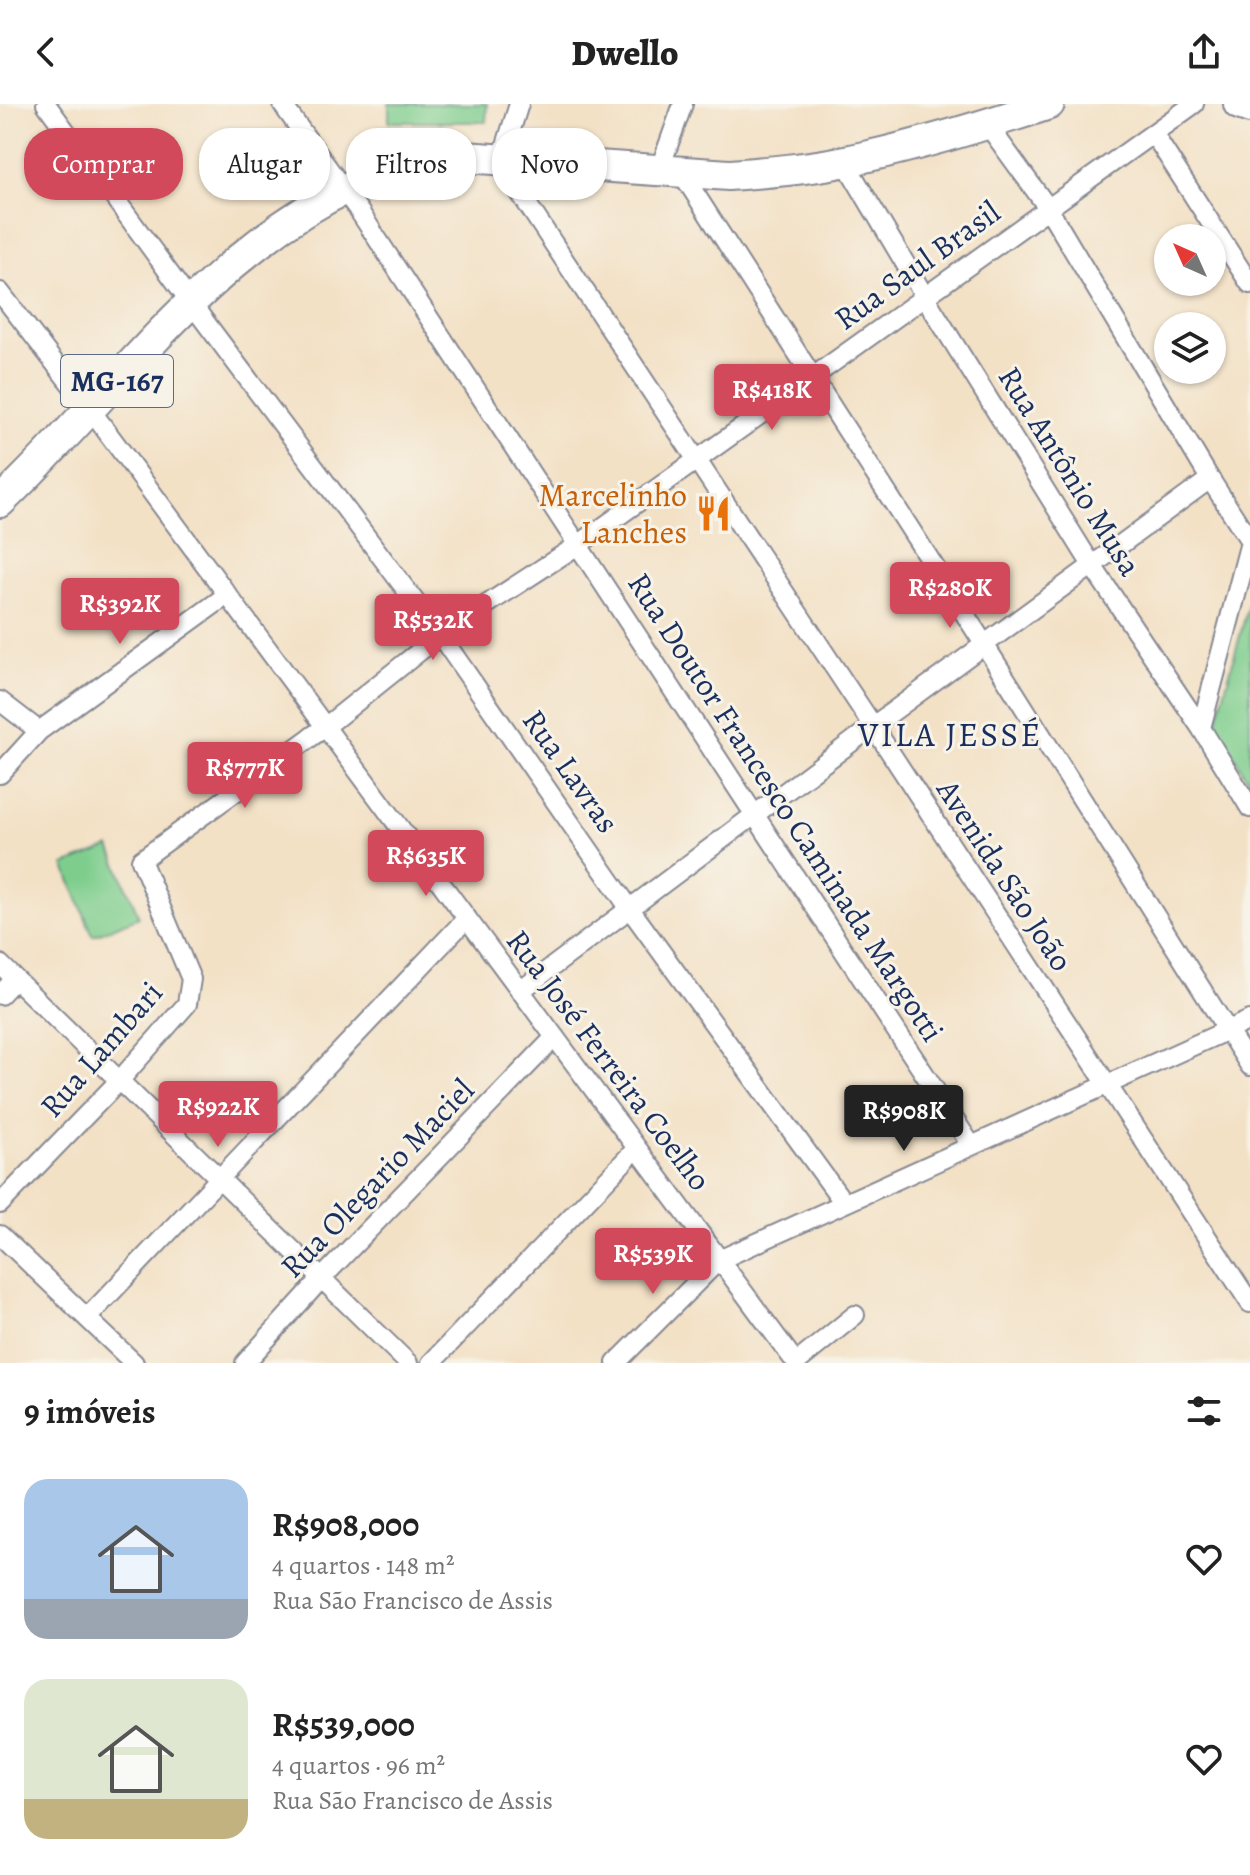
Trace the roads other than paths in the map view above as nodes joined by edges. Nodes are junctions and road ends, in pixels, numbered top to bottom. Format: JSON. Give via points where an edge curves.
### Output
{"nodes":[{"id":1,"x":46,"y":104,"type":"edge"},
{"id":2,"x":519,"y":104,"type":"edge"},
{"id":3,"x":683,"y":104,"type":"edge"},
{"id":4,"x":1049,"y":104,"type":"edge"},
{"id":5,"x":1194,"y":104,"type":"edge"},
{"id":6,"x":1239,"y":104,"type":"edge"},
{"id":7,"x":284,"y":105,"type":"edge"},
{"id":8,"x":1250,"y":108,"type":"edge"},
{"id":9,"x":987,"y":124,"type":"junction"},
{"id":10,"x":511,"y":128,"type":"edge"},
{"id":11,"x":1153,"y":133,"type":"junction"},
{"id":12,"x":492,"y":158,"type":"edge"},
{"id":13,"x":845,"y":162,"type":"junction"},
{"id":14,"x":607,"y":167,"type":"edge"},
{"id":15,"x":670,"y":172,"type":"junction"},
{"id":16,"x":343,"y":188,"type":"junction"},
{"id":17,"x":524,"y":200,"type":"edge"},
{"id":18,"x":1048,"y":208,"type":"junction"},
{"id":19,"x":1250,"y":284,"type":"edge"},
{"id":20,"x":0,"y":292,"type":"edge"},
{"id":21,"x":925,"y":297,"type":"junction"},
{"id":22,"x":191,"y":303,"type":"junction"},
{"id":23,"x":812,"y":378,"type":"junction"},
{"id":24,"x":90,"y":409,"type":"junction"},
{"id":25,"x":696,"y":461,"type":"junction"},
{"id":26,"x":1210,"y":479,"type":"junction"},
{"id":27,"x":0,"y":502,"type":"edge"},
{"id":28,"x":1250,"y":542,"type":"edge"},
{"id":29,"x":578,"y":545,"type":"junction"},
{"id":30,"x":1093,"y":567,"type":"junction"},
{"id":31,"x":227,"y":595,"type":"junction"},
{"id":32,"x":440,"y":635,"type":"junction"},
{"id":33,"x":984,"y":644,"type":"junction"},
{"id":34,"x":0,"y":701,"type":"edge"},
{"id":35,"x":873,"y":726,"type":"junction"},
{"id":36,"x":325,"y":727,"type":"junction"},
{"id":37,"x":1201,"y":728,"type":"junction"},
{"id":38,"x":39,"y":731,"type":"junction"},
{"id":39,"x":0,"y":774,"type":"edge"},
{"id":40,"x":1247,"y":799,"type":"edge"},
{"id":41,"x":756,"y":815,"type":"junction"},
{"id":42,"x":630,"y":909,"type":"junction"},
{"id":43,"x":467,"y":918,"type":"junction"},
{"id":44,"x":0,"y":964,"type":"edge"},
{"id":45,"x":15,"y":979,"type":"junction"},
{"id":46,"x":520,"y":991,"type":"junction"},
{"id":47,"x":0,"y":995,"type":"edge"},
{"id":48,"x":1250,"y":1020,"type":"edge"},
{"id":49,"x":1226,"y":1031,"type":"junction"},
{"id":50,"x":555,"y":1037,"type":"junction"},
{"id":51,"x":1250,"y":1066,"type":"edge"},
{"id":52,"x":119,"y":1081,"type":"junction"},
{"id":53,"x":1106,"y":1085,"type":"junction"},
{"id":54,"x":971,"y":1145,"type":"junction"},
{"id":55,"x":637,"y":1148,"type":"junction"},
{"id":56,"x":219,"y":1179,"type":"junction"},
{"id":57,"x":844,"y":1203,"type":"junction"},
{"id":58,"x":0,"y":1204,"type":"edge"},
{"id":59,"x":0,"y":1235,"type":"edge"},
{"id":60,"x":719,"y":1260,"type":"junction"},
{"id":61,"x":321,"y":1279,"type":"junction"},
{"id":62,"x":1250,"y":1303,"type":"edge"},
{"id":63,"x":855,"y":1315,"type":"dead end"},
{"id":64,"x":87,"y":1318,"type":"junction"},
{"id":65,"x":134,"y":1363,"type":"edge"},
{"id":66,"x":245,"y":1363,"type":"edge"},
{"id":67,"x":408,"y":1363,"type":"edge"},
{"id":68,"x":431,"y":1363,"type":"edge"},
{"id":69,"x":616,"y":1363,"type":"edge"},
{"id":70,"x":796,"y":1363,"type":"edge"}],
"edges":[{"from":1,"to":22,"type":"street","name":"Rua Lavras"},
{"from":2,"to":10,"type":"street"},
{"from":3,"to":15,"type":"street"},
{"from":4,"to":9,"type":"main road","number":"MG-167"},
{"from":5,"to":11,"type":"street","name":"Rua Saul Brasil"},
{"from":6,"to":8,"type":"main road"},
{"from":7,"to":16,"type":"street","name":"Rua Doutor Francesco Caminada Margotti"},
{"from":9,"to":13,"type":"main road","number":"MG-167"},
{"from":9,"to":18,"type":"street"},
{"from":11,"to":18,"type":"street","name":"Rua Saul Brasil"},
{"from":11,"to":19,"type":"street"},
{"from":12,"to":16,"type":"main road","number":"MG-167","via":[[422,160]]},
{"from":13,"to":15,"type":"main road","number":"MG-167","via":[[729,175]]},
{"from":13,"to":21,"type":"street","name":"Rua Antônio Musa"},
{"from":14,"to":15,"type":"main road","number":"MG-167"},
{"from":15,"to":23,"type":"street"},
{"from":16,"to":22,"type":"main road","number":"MG-167","via":[[262,241]]},
{"from":16,"to":29,"type":"street","name":"Rua Doutor Francesco Caminada Margotti"},
{"from":17,"to":25,"type":"street","name":"Avenida São João"},
{"from":18,"to":21,"type":"street","name":"Rua Saul Brasil"},
{"from":18,"to":26,"type":"street"},
{"from":20,"to":24,"type":"street","name":"Rua José Ferreira Coelho"},
{"from":21,"to":23,"type":"street","name":"Rua Saul Brasil"},
{"from":21,"to":30,"type":"street","name":"Rua Antônio Musa"},
{"from":22,"to":24,"type":"main road","number":"MG-167"},
{"from":22,"to":32,"type":"street","name":"Rua Lavras"},
{"from":23,"to":25,"type":"street","name":"Rua Saul Brasil"},
{"from":23,"to":33,"type":"street"},
{"from":24,"to":27,"type":"main road","number":"MG-167"},
{"from":24,"to":31,"type":"street","name":"Rua José Ferreira Coelho"},
{"from":25,"to":29,"type":"street","name":"Rua Saul Brasil"},
{"from":25,"to":35,"type":"street","name":"Avenida São João"},
{"from":26,"to":28,"type":"street"},
{"from":26,"to":30,"type":"street"},
{"from":28,"to":37,"type":"street"},
{"from":29,"to":32,"type":"street","name":"Rua Saul Brasil"},
{"from":29,"to":41,"type":"street","name":"Rua Doutor Francesco Caminada Margotti"},
{"from":30,"to":33,"type":"street"},
{"from":30,"to":37,"type":"street","name":"Rua Antônio Musa"},
{"from":31,"to":36,"type":"street","name":"Rua José Ferreira Coelho"},
{"from":31,"to":38,"type":"street"},
{"from":32,"to":36,"type":"street","name":"Rua Saul Brasil"},
{"from":32,"to":42,"type":"street","name":"Rua Lavras"},
{"from":33,"to":35,"type":"street"},
{"from":33,"to":49,"type":"street"},
{"from":34,"to":38,"type":"street"},
{"from":35,"to":41,"type":"street"},
{"from":35,"to":53,"type":"street","name":"Avenida São João"},
{"from":36,"to":43,"type":"street","name":"Rua José Ferreira Coelho"},
{"from":36,"to":52,"type":"street","name":"Rua Lambari","via":[[141,860],[191,979],[187,1004]]},
{"from":37,"to":40,"type":"street","name":"Rua Antônio Musa"},
{"from":38,"to":39,"type":"street"},
{"from":41,"to":42,"type":"street"},
{"from":41,"to":54,"type":"street","name":"Rua Doutor Francesco Caminada Margotti"},
{"from":42,"to":46,"type":"street"},
{"from":42,"to":57,"type":"street","name":"Rua Lavras"},
{"from":43,"to":46,"type":"street","name":"Rua José Ferreira Coelho"},
{"from":43,"to":56,"type":"street"},
{"from":44,"to":45,"type":"street"},
{"from":45,"to":47,"type":"street"},
{"from":45,"to":52,"type":"street"},
{"from":46,"to":50,"type":"street","name":"Rua José Ferreira Coelho"},
{"from":48,"to":49,"type":"street"},
{"from":49,"to":51,"type":"street"},
{"from":49,"to":53,"type":"street"},
{"from":50,"to":55,"type":"street","name":"Rua José Ferreira Coelho"},
{"from":50,"to":61,"type":"street","name":"Rua Olegario Maciel"},
{"from":52,"to":56,"type":"street"},
{"from":52,"to":58,"type":"street","name":"Rua Lambari"},
{"from":53,"to":54,"type":"street"},
{"from":53,"to":62,"type":"street","name":"Avenida São João"},
{"from":54,"to":57,"type":"street"},
{"from":55,"to":60,"type":"street","name":"Rua José Ferreira Coelho"},
{"from":55,"to":68,"type":"street"},
{"from":56,"to":61,"type":"street"},
{"from":56,"to":64,"type":"street"},
{"from":57,"to":60,"type":"street"},
{"from":59,"to":64,"type":"street"},
{"from":60,"to":69,"type":"street"},
{"from":60,"to":70,"type":"street","name":"Rua José Ferreira Coelho"},
{"from":61,"to":66,"type":"street","name":"Rua Olegario Maciel"},
{"from":61,"to":67,"type":"street"},
{"from":63,"to":70,"type":"street"},
{"from":64,"to":65,"type":"street"}]}
